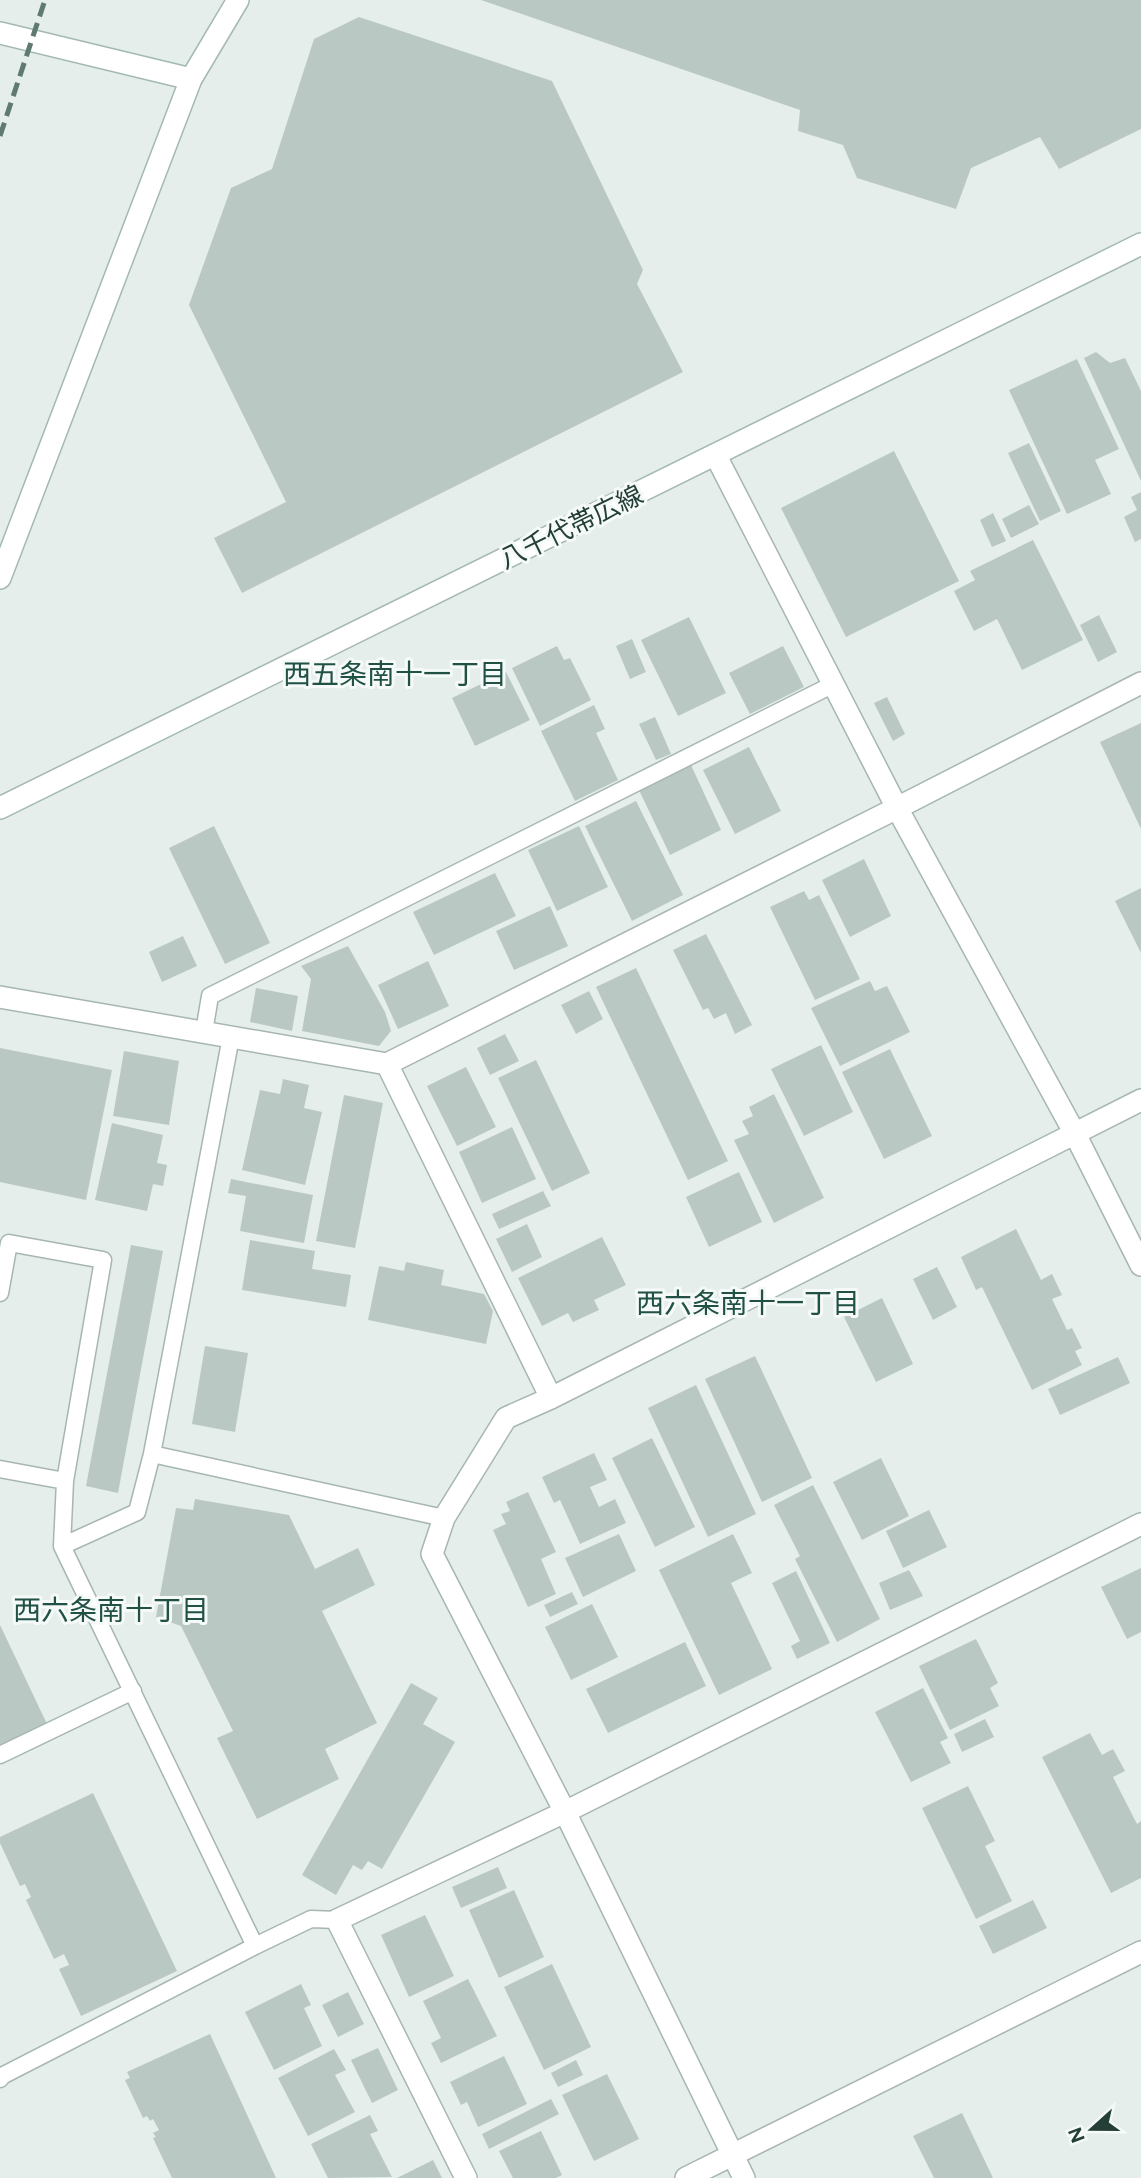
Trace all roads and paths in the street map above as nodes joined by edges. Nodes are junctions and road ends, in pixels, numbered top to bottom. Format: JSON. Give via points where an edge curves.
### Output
{"nodes":[{"id":1,"x":239,"y":0,"type":"edge"},
{"id":2,"x":0,"y":33,"type":"edge"},
{"id":3,"x":191,"y":79,"type":"junction"},
{"id":4,"x":1141,"y":244,"type":"edge"},
{"id":5,"x":716,"y":456,"type":"junction"},
{"id":6,"x":0,"y":578,"type":"edge"},
{"id":7,"x":1141,"y":683,"type":"edge"},
{"id":8,"x":834,"y":684,"type":"junction"},
{"id":9,"x":0,"y":808,"type":"edge"},
{"id":10,"x":897,"y":808,"type":"junction"},
{"id":11,"x":0,"y":997,"type":"edge"},
{"id":12,"x":204,"y":1032,"type":"junction"},
{"id":13,"x":231,"y":1037,"type":"junction"},
{"id":14,"x":387,"y":1064,"type":"junction"},
{"id":15,"x":1141,"y":1100,"type":"edge"},
{"id":16,"x":1074,"y":1132,"type":"junction"},
{"id":17,"x":1141,"y":1265,"type":"edge"},
{"id":18,"x":0,"y":1293,"type":"edge"},
{"id":19,"x":551,"y":1398,"type":"junction"},
{"id":20,"x":152,"y":1454,"type":"junction"},
{"id":21,"x":0,"y":1469,"type":"edge"},
{"id":22,"x":65,"y":1481,"type":"junction"},
{"id":23,"x":444,"y":1518,"type":"junction"},
{"id":24,"x":1141,"y":1524,"type":"edge"},
{"id":25,"x":62,"y":1546,"type":"junction"},
{"id":26,"x":133,"y":1691,"type":"junction"},
{"id":27,"x":0,"y":1755,"type":"edge"},
{"id":28,"x":565,"y":1812,"type":"junction"},
{"id":29,"x":337,"y":1920,"type":"junction"},
{"id":30,"x":255,"y":1947,"type":"junction"},
{"id":31,"x":1141,"y":1952,"type":"edge"},
{"id":32,"x":0,"y":2079,"type":"edge"},
{"id":33,"x":732,"y":2155,"type":"junction"},
{"id":34,"x":466,"y":2178,"type":"edge"},
{"id":35,"x":686,"y":2178,"type":"edge"},
{"id":36,"x":744,"y":2178,"type":"edge"}],
"edges":[{"from":1,"to":3,"type":"street"},
{"from":2,"to":3,"type":"street"},
{"from":3,"to":6,"type":"street"},
{"from":4,"to":5,"type":"street","name":"八千代帯広線"},
{"from":5,"to":8,"type":"street"},
{"from":5,"to":9,"type":"street","name":"八千代帯広線"},
{"from":7,"to":10,"type":"street"},
{"from":8,"to":10,"type":"street"},
{"from":8,"to":12,"type":"lane","via":[[210,996]]},
{"from":10,"to":14,"type":"street"},
{"from":10,"to":16,"type":"street"},
{"from":11,"to":12,"type":"street"},
{"from":12,"to":13,"type":"street"},
{"from":13,"to":14,"type":"street"},
{"from":13,"to":20,"type":"lane"},
{"from":14,"to":19,"type":"street"},
{"from":15,"to":16,"type":"street"},
{"from":16,"to":17,"type":"street"},
{"from":16,"to":19,"type":"street"},
{"from":18,"to":22,"type":"lane","via":[[9,1243],[103,1260]]},
{"from":19,"to":23,"type":"street","via":[[506,1418]]},
{"from":20,"to":23,"type":"lane"},
{"from":20,"to":25,"type":"lane","via":[[137,1512]]},
{"from":21,"to":22,"type":"lane"},
{"from":22,"to":25,"type":"lane"},
{"from":23,"to":28,"type":"street","via":[[432,1554]]},
{"from":24,"to":28,"type":"street"},
{"from":25,"to":26,"type":"lane"},
{"from":26,"to":27,"type":"lane"},
{"from":26,"to":30,"type":"lane"},
{"from":28,"to":29,"type":"street"},
{"from":28,"to":33,"type":"street"},
{"from":29,"to":30,"type":"lane","via":[[311,1919]]},
{"from":29,"to":34,"type":"street"},
{"from":30,"to":32,"type":"lane"},
{"from":31,"to":33,"type":"street"},
{"from":33,"to":35,"type":"street"},
{"from":33,"to":36,"type":"street"}]}
